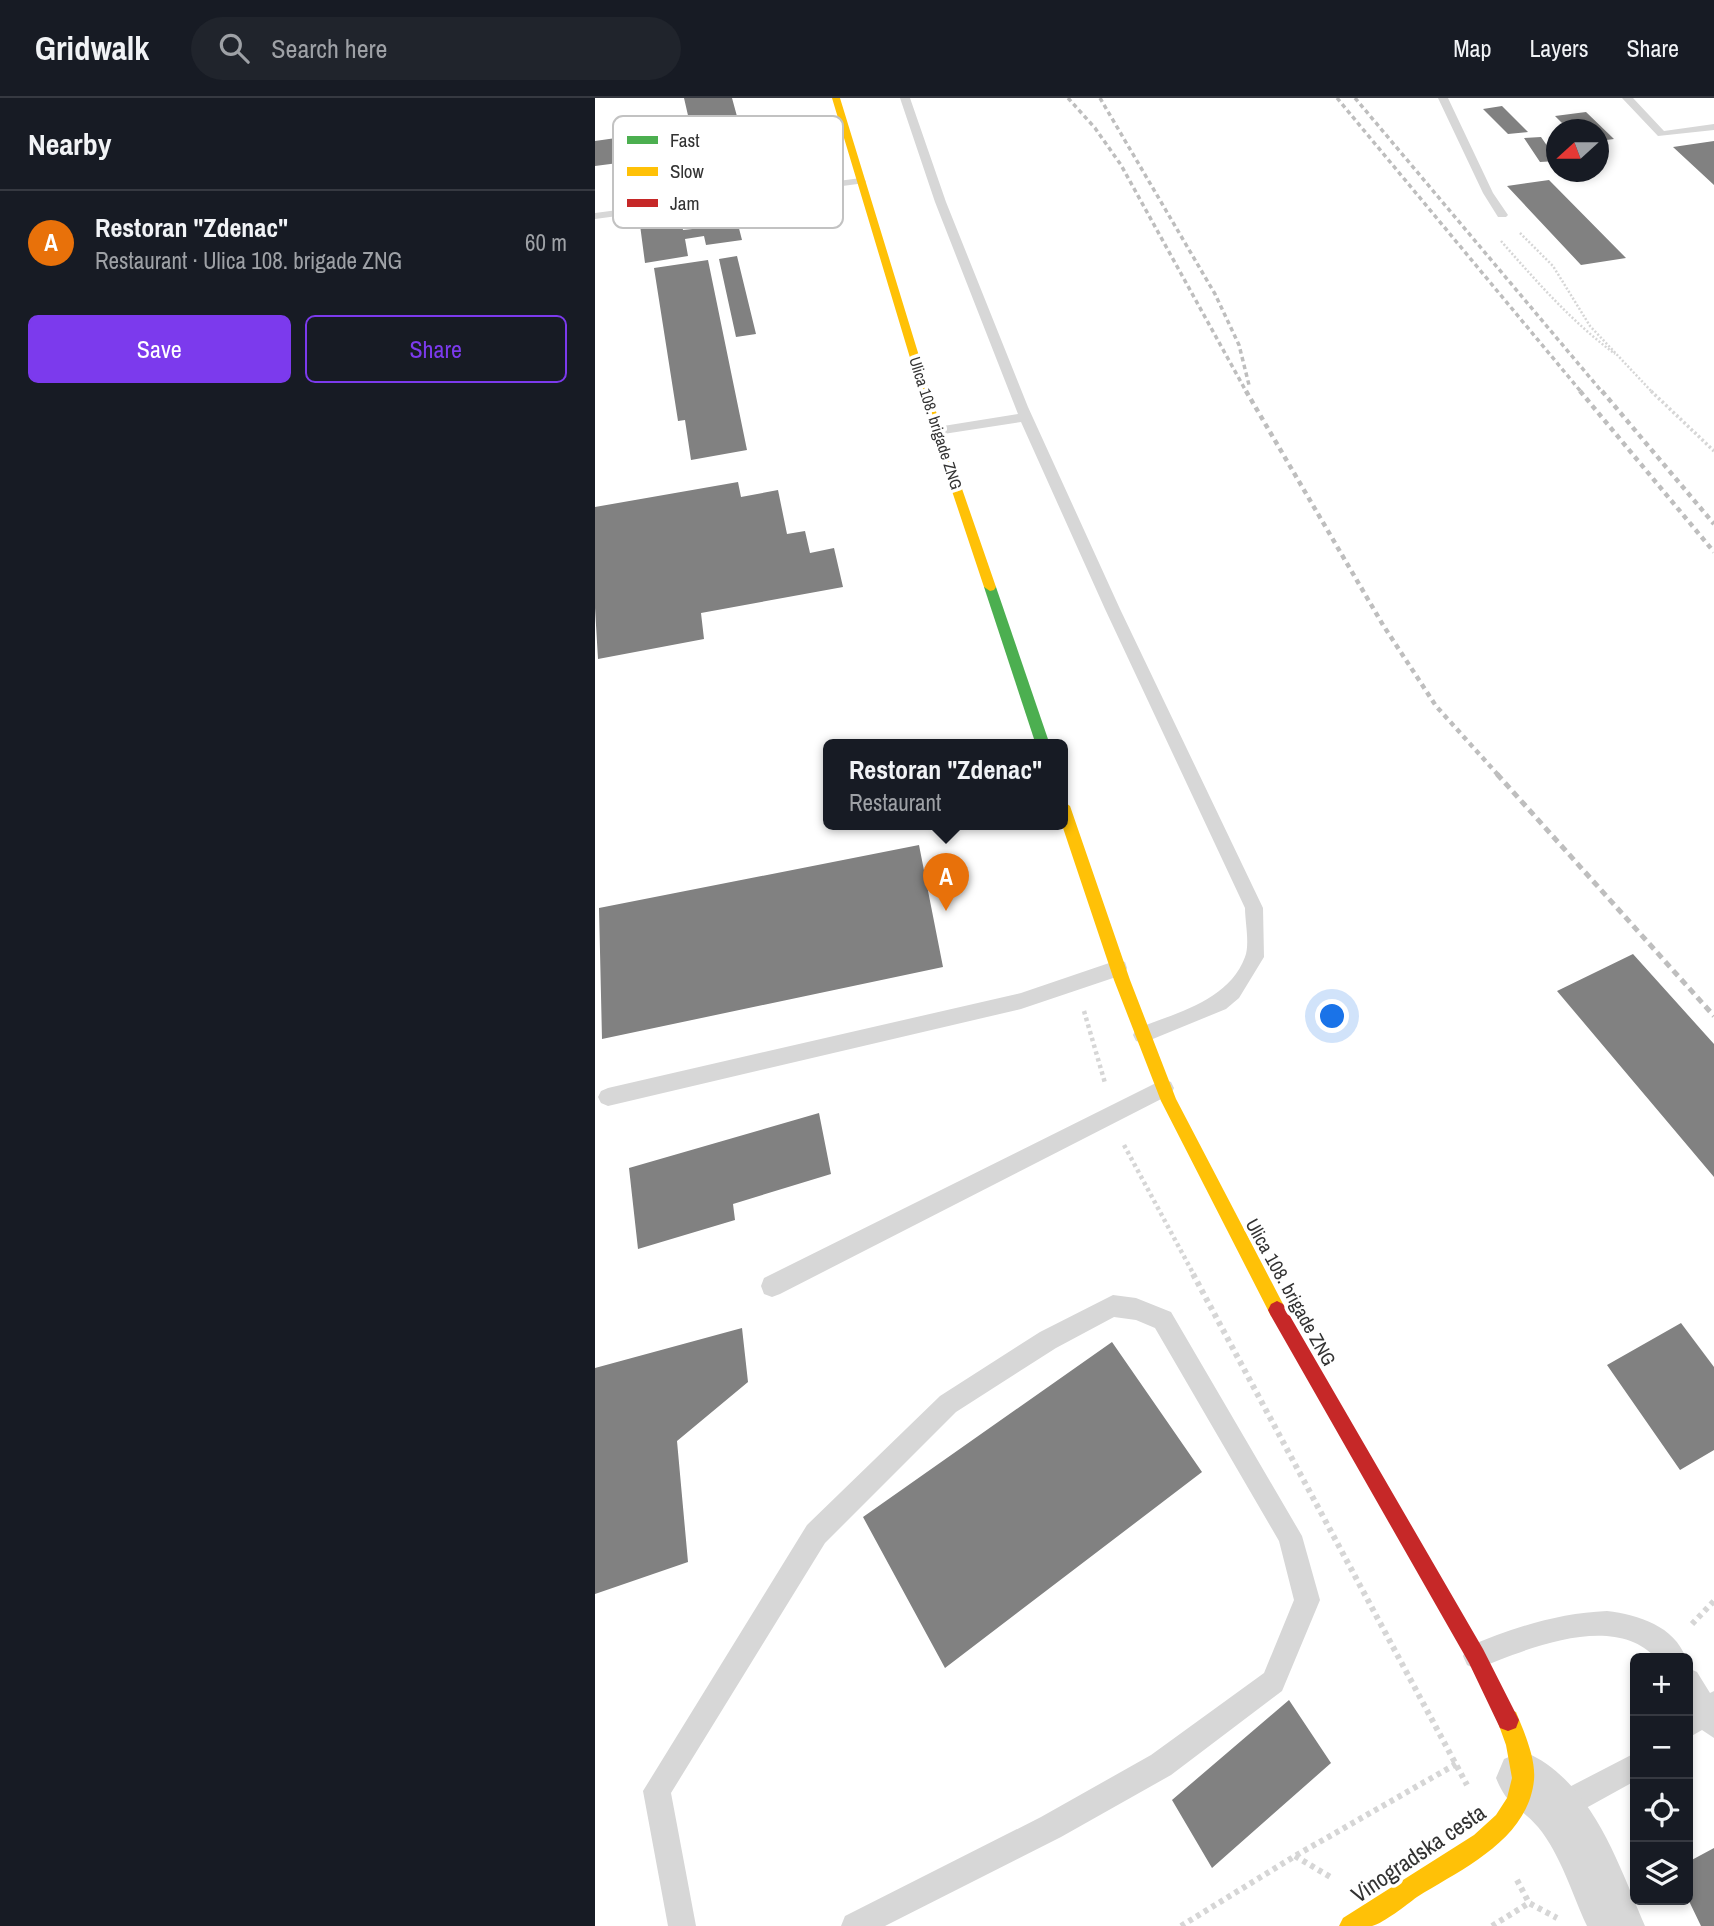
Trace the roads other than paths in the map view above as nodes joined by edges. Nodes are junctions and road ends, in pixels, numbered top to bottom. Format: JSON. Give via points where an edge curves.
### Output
{"nodes":[{"id":1,"x":836,"y":98,"type":"edge"},
{"id":2,"x":905,"y":98,"type":"edge"},
{"id":3,"x":1443,"y":98,"type":"edge"},
{"id":4,"x":1627,"y":98,"type":"edge"},
{"id":5,"x":842,"y":116,"type":"edge"},
{"id":6,"x":843,"y":120,"type":"edge"},
{"id":7,"x":1714,"y":127,"type":"edge"},
{"id":8,"x":862,"y":181,"type":"junction"},
{"id":9,"x":843,"y":183,"type":"edge"},
{"id":10,"x":613,"y":214,"type":"edge"},
{"id":11,"x":1502,"y":215,"type":"road end"},
{"id":12,"x":595,"y":216,"type":"edge"},
{"id":13,"x":1025,"y":417,"type":"junction"},
{"id":14,"x":937,"y":431,"type":"junction"},
{"id":15,"x":1041,"y":739,"type":"edge"},
{"id":16,"x":1068,"y":821,"type":"edge"},
{"id":17,"x":1118,"y":968,"type":"junction"},
{"id":18,"x":1143,"y":1035,"type":"junction"},
{"id":19,"x":1164,"y":1088,"type":"junction"},
{"id":20,"x":608,"y":1097,"type":"dead end"},
{"id":21,"x":772,"y":1286,"type":"dead end"},
{"id":22,"x":1670,"y":1653,"type":"edge"},
{"id":23,"x":1476,"y":1656,"type":"junction"},
{"id":24,"x":1693,"y":1691,"type":"edge"},
{"id":25,"x":1705,"y":1716,"type":"edge"},
{"id":26,"x":1630,"y":1767,"type":"edge"},
{"id":27,"x":1540,"y":1793,"type":"junction"},
{"id":28,"x":1591,"y":1925,"type":"edge"},
{"id":29,"x":682,"y":1926,"type":"edge"},
{"id":30,"x":855,"y":1926,"type":"edge"},
{"id":31,"x":1351,"y":1926,"type":"edge"}],
"edges":[{"from":1,"to":5,"type":"street","name":"Ulica 108. brigade ZNG"},
{"from":2,"to":13,"type":"lane","via":[[929,174]]},
{"from":3,"to":11,"type":"lane"},
{"from":4,"to":7,"type":"lane","via":[[1662,134]]},
{"from":6,"to":8,"type":"street","name":"Ulica 108. brigade ZNG"},
{"from":8,"to":9,"type":"lane"},
{"from":8,"to":14,"type":"street","name":"Ulica 108. brigade ZNG"},
{"from":10,"to":12,"type":"lane"},
{"from":13,"to":14,"type":"lane"},
{"from":13,"to":18,"type":"lane","via":[[1254,908],[1255,957],[1232,992],[1219,1003]]},
{"from":14,"to":15,"type":"street","name":"Ulica 108. brigade ZNG"},
{"from":16,"to":17,"type":"street","name":"Ulica 108. brigade ZNG"},
{"from":17,"to":18,"type":"street","name":"Ulica 108. brigade ZNG"},
{"from":17,"to":20,"type":"lane","via":[[1021,1001]]},
{"from":18,"to":19,"type":"street","name":"Ulica 108. brigade ZNG"},
{"from":19,"to":21,"type":"lane"},
{"from":19,"to":23,"type":"street","name":"Ulica 108. brigade ZNG","via":[[1294,1342]]},
{"from":22,"to":23,"type":"lane","via":[[1641,1630],[1589,1622],[1526,1637]]},
{"from":23,"to":27,"type":"street","name":"Ulica 108. brigade ZNG"},
{"from":24,"to":25,"type":"lane"},
{"from":26,"to":27,"type":"lane"},
{"from":27,"to":28,"type":"street","via":[[1576,1838]]},
{"from":27,"to":31,"type":"street","name":"Vinogradska cesta","via":[[1517,1803],[1482,1843]]},
{"from":29,"to":30,"type":"lane","via":[[657,1791],[816,1534],[949,1404],[1048,1340],[1113,1306],[1136,1308],[1163,1320],[1290,1536],[1307,1600],[1273,1682],[1161,1765]]}]}
